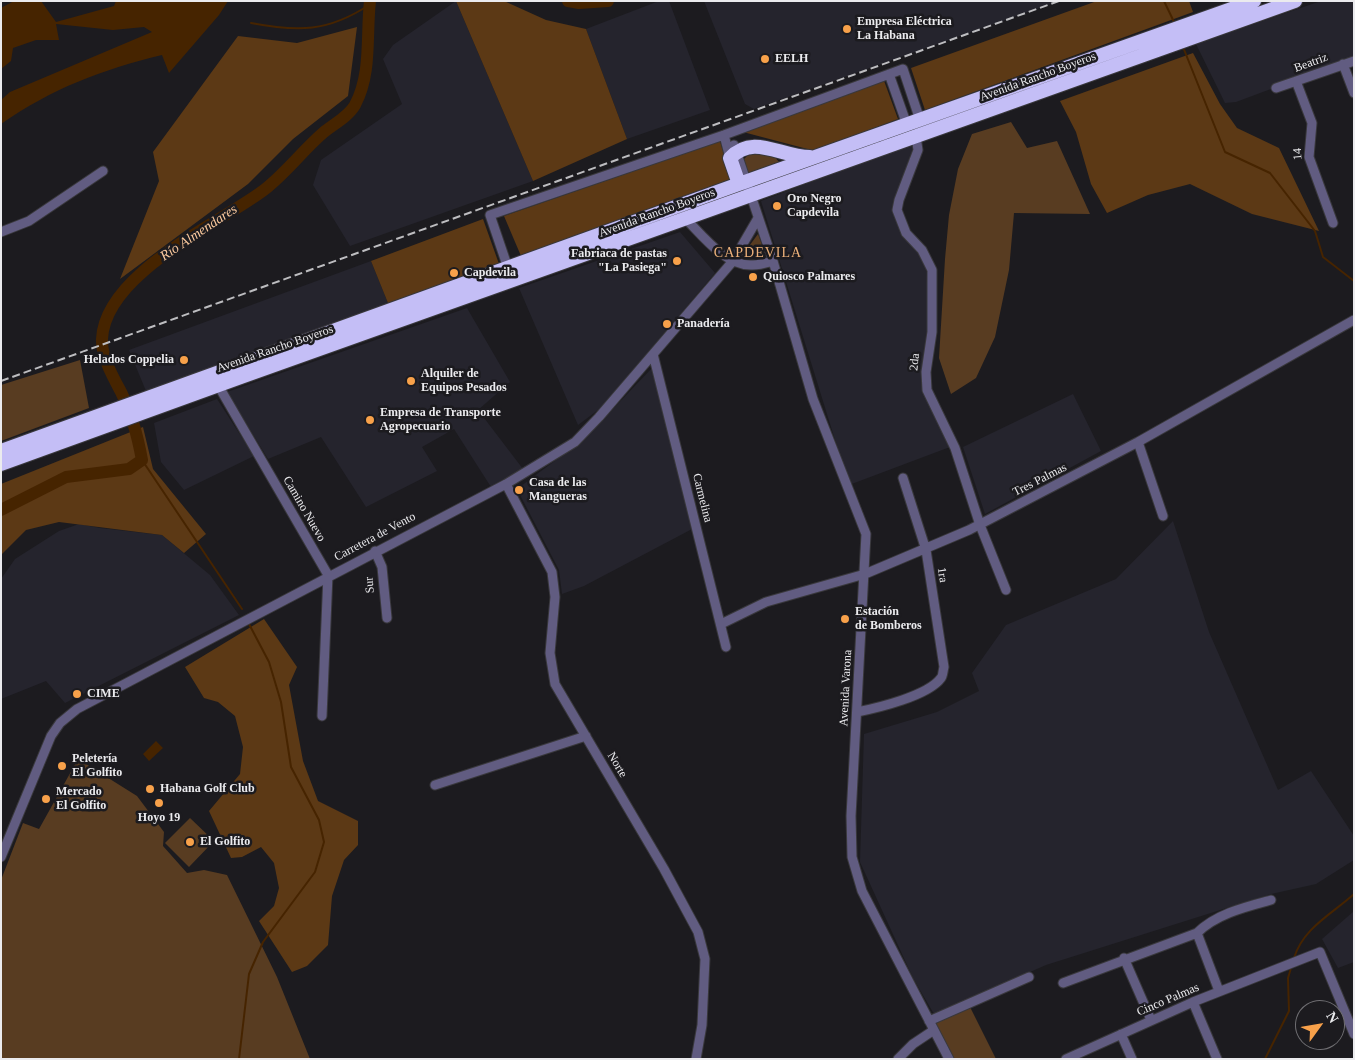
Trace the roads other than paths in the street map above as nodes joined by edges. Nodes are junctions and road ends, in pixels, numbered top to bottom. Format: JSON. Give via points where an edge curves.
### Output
{"nodes":[{"id":1,"x":1254,"y":1,"type":"edge"},
{"id":2,"x":1295,"y":1,"type":"edge"},
{"id":3,"x":1188,"y":32,"type":"junction"},
{"id":4,"x":1168,"y":39,"type":"junction"},
{"id":5,"x":1354,"y":60,"type":"edge"},
{"id":6,"x":1343,"y":64,"type":"junction"},
{"id":7,"x":889,"y":74,"type":"junction"},
{"id":8,"x":1296,"y":82,"type":"junction"},
{"id":9,"x":1276,"y":88,"type":"dead end"},
{"id":10,"x":1354,"y":94,"type":"edge"},
{"id":11,"x":914,"y":123,"type":"junction"},
{"id":12,"x":724,"y":136,"type":"junction"},
{"id":13,"x":916,"y":137,"type":"junction"},
{"id":14,"x":736,"y":151,"type":"junction"},
{"id":15,"x":818,"y":156,"type":"junction"},
{"id":16,"x":103,"y":171,"type":"dead end"},
{"id":17,"x":743,"y":182,"type":"junction"},
{"id":18,"x":750,"y":195,"type":"junction"},
{"id":19,"x":685,"y":218,"type":"junction"},
{"id":20,"x":758,"y":218,"type":"junction"},
{"id":21,"x":1333,"y":224,"type":"dead end"},
{"id":22,"x":1,"y":232,"type":"edge"},
{"id":23,"x":732,"y":261,"type":"junction"},
{"id":24,"x":773,"y":261,"type":"junction"},
{"id":25,"x":508,"y":268,"type":"junction"},
{"id":26,"x":1354,"y":320,"type":"edge"},
{"id":27,"x":653,"y":354,"type":"junction"},
{"id":28,"x":218,"y":385,"type":"junction"},
{"id":29,"x":168,"y":398,"type":"junction"},
{"id":30,"x":79,"y":429,"type":"junction"},
{"id":31,"x":1138,"y":442,"type":"junction"},
{"id":32,"x":1,"y":451,"type":"edge"},
{"id":33,"x":1,"y":464,"type":"edge"},
{"id":34,"x":903,"y":478,"type":"dead end"},
{"id":35,"x":506,"y":484,"type":"junction"},
{"id":36,"x":1163,"y":516,"type":"dead end"},
{"id":37,"x":980,"y":525,"type":"junction"},
{"id":38,"x":926,"y":550,"type":"junction"},
{"id":39,"x":375,"y":552,"type":"junction"},
{"id":40,"x":865,"y":574,"type":"junction"},
{"id":41,"x":328,"y":576,"type":"junction"},
{"id":42,"x":1006,"y":590,"type":"dead end"},
{"id":43,"x":387,"y":618,"type":"dead end"},
{"id":44,"x":721,"y":624,"type":"junction"},
{"id":45,"x":726,"y":647,"type":"dead end"},
{"id":46,"x":857,"y":712,"type":"junction"},
{"id":47,"x":322,"y":716,"type":"dead end"},
{"id":48,"x":586,"y":736,"type":"junction"},
{"id":49,"x":435,"y":785,"type":"dead end"},
{"id":50,"x":1,"y":857,"type":"edge"},
{"id":51,"x":1271,"y":900,"type":"dead end"},
{"id":52,"x":1197,"y":933,"type":"junction"},
{"id":53,"x":1124,"y":958,"type":"junction"},
{"id":54,"x":1029,"y":977,"type":"dead end"},
{"id":55,"x":1063,"y":983,"type":"dead end"},
{"id":56,"x":1219,"y":991,"type":"junction"},
{"id":57,"x":1193,"y":1002,"type":"junction"},
{"id":58,"x":1349,"y":1009,"type":"edge"},
{"id":59,"x":1151,"y":1020,"type":"junction"},
{"id":60,"x":929,"y":1021,"type":"junction"},
{"id":61,"x":934,"y":1030,"type":"junction"},
{"id":62,"x":1121,"y":1034,"type":"junction"},
{"id":63,"x":1354,"y":1034,"type":"edge"},
{"id":64,"x":696,"y":1059,"type":"edge"},
{"id":65,"x":898,"y":1059,"type":"edge"},
{"id":66,"x":949,"y":1059,"type":"edge"},
{"id":67,"x":1066,"y":1059,"type":"edge"},
{"id":68,"x":1132,"y":1059,"type":"edge"},
{"id":69,"x":1217,"y":1059,"type":"edge"}],
"edges":[{"from":1,"to":3,"type":"highway","name":"Avenida Rancho Boyeros"},
{"from":2,"to":3,"type":"highway","name":"Avenida Rancho Boyeros"},
{"from":3,"to":4,"type":"highway","name":"Avenida Rancho Boyeros"},
{"from":4,"to":11,"type":"highway","name":"Avenida Rancho Boyeros"},
{"from":4,"to":13,"type":"highway","name":"Avenida Rancho Boyeros"},
{"from":5,"to":6,"type":"street","name":"Beatriz"},
{"from":6,"to":8,"type":"street","name":"Beatriz"},
{"from":6,"to":10,"type":"street"},
{"from":7,"to":11,"type":"street"},
{"from":7,"to":11,"type":"street","via":[[903,69]]},
{"from":7,"to":12,"type":"street"},
{"from":8,"to":9,"type":"street","name":"Beatriz"},
{"from":8,"to":21,"type":"street","name":"14","via":[[1312,123],[1309,157]]},
{"from":11,"to":15,"type":"highway","name":"Avenida Rancho Boyeros"},
{"from":12,"to":14,"type":"street"},
{"from":12,"to":14,"type":"street"},
{"from":12,"to":25,"type":"street","via":[[490,215]]},
{"from":13,"to":18,"type":"highway","name":"Avenida Rancho Boyeros"},
{"from":13,"to":37,"type":"street","name":"2da","via":[[918,150],[897,210],[906,233],[922,250],[932,270],[932,332],[926,372],[927,390],[955,448]]},
{"from":14,"to":15,"type":"highway","via":[[754,146],[798,156]]},
{"from":14,"to":17,"type":"highway"},
{"from":15,"to":17,"type":"highway","name":"Avenida Rancho Boyeros"},
{"from":16,"to":22,"type":"street","via":[[29,221]]},
{"from":17,"to":18,"type":"street","name":"Avenida Varona"},
{"from":17,"to":25,"type":"highway","name":"Avenida Rancho Boyeros"},
{"from":18,"to":19,"type":"highway","name":"Avenida Rancho Boyeros"},
{"from":18,"to":20,"type":"street","name":"Avenida Varona"},
{"from":19,"to":23,"type":"street"},
{"from":19,"to":28,"type":"highway","name":"Avenida Rancho Boyeros"},
{"from":20,"to":23,"type":"street","name":"Carretera de Vento"},
{"from":20,"to":24,"type":"street","name":"Avenida Varona"},
{"from":23,"to":24,"type":"street","via":[[752,266]]},
{"from":23,"to":27,"type":"street","name":"Carretera de Vento"},
{"from":24,"to":40,"type":"street","name":"Avenida Varona","via":[[813,399],[866,534]]},
{"from":25,"to":29,"type":"highway","name":"Avenida Rancho Boyeros"},
{"from":26,"to":31,"type":"street","name":"Tres Palmas"},
{"from":27,"to":35,"type":"street","name":"Carretera de Vento","via":[[574,442]]},
{"from":27,"to":44,"type":"street","name":"Carmelina"},
{"from":28,"to":29,"type":"highway","name":"Avenida Rancho Boyeros"},
{"from":28,"to":41,"type":"street","name":"Camino Nuevo"},
{"from":29,"to":30,"type":"highway","name":"Avenida Rancho Boyeros"},
{"from":30,"to":32,"type":"highway","name":"Avenida Rancho Boyeros"},
{"from":30,"to":33,"type":"highway","name":"Avenida Rancho Boyeros"},
{"from":31,"to":36,"type":"street"},
{"from":31,"to":37,"type":"street","name":"Tres Palmas"},
{"from":34,"to":38,"type":"street","name":"1ra"},
{"from":35,"to":39,"type":"street","name":"Carretera de Vento"},
{"from":35,"to":48,"type":"street","name":"Norte","via":[[552,572],[554,597],[550,653],[555,684]]},
{"from":37,"to":38,"type":"street","name":"Tres Palmas"},
{"from":37,"to":42,"type":"street","name":"2da"},
{"from":38,"to":40,"type":"street","name":"Tres Palmas"},
{"from":38,"to":46,"type":"street","name":"1ra","via":[[944,667],[941,678],[912,696]]},
{"from":39,"to":41,"type":"street","name":"Carretera de Vento"},
{"from":39,"to":43,"type":"street","name":"Sur","via":[[382,567]]},
{"from":40,"to":44,"type":"street","name":"Tres Palmas","via":[[766,602]]},
{"from":40,"to":46,"type":"street","name":"Avenida Varona"},
{"from":41,"to":47,"type":"street"},
{"from":41,"to":50,"type":"street","name":"Carretera de Vento","via":[[64,719],[51,736]]},
{"from":44,"to":45,"type":"street","name":"Carmelina"},
{"from":46,"to":60,"type":"street","name":"Avenida Varona","via":[[852,857],[862,891]]},
{"from":48,"to":49,"type":"street"},
{"from":48,"to":64,"type":"street","name":"Norte","via":[[698,932],[706,959],[702,1025]]},
{"from":51,"to":52,"type":"street","via":[[1243,907],[1207,923]]},
{"from":52,"to":53,"type":"street"},
{"from":52,"to":56,"type":"street"},
{"from":53,"to":55,"type":"street"},
{"from":53,"to":59,"type":"street"},
{"from":54,"to":60,"type":"street"},
{"from":56,"to":57,"type":"street","name":"Cinco Palmas"},
{"from":56,"to":58,"type":"street","name":"Cinco Palmas","via":[[1320,952]]},
{"from":57,"to":59,"type":"street","name":"Cinco Palmas"},
{"from":57,"to":69,"type":"street"},
{"from":58,"to":63,"type":"street"},
{"from":59,"to":62,"type":"street","name":"Cinco Palmas"},
{"from":60,"to":61,"type":"street","name":"Avenida Varona"},
{"from":61,"to":65,"type":"street"},
{"from":61,"to":66,"type":"street","name":"Avenida Varona"},
{"from":62,"to":67,"type":"street","name":"Cinco Palmas"},
{"from":62,"to":68,"type":"street"}]}
